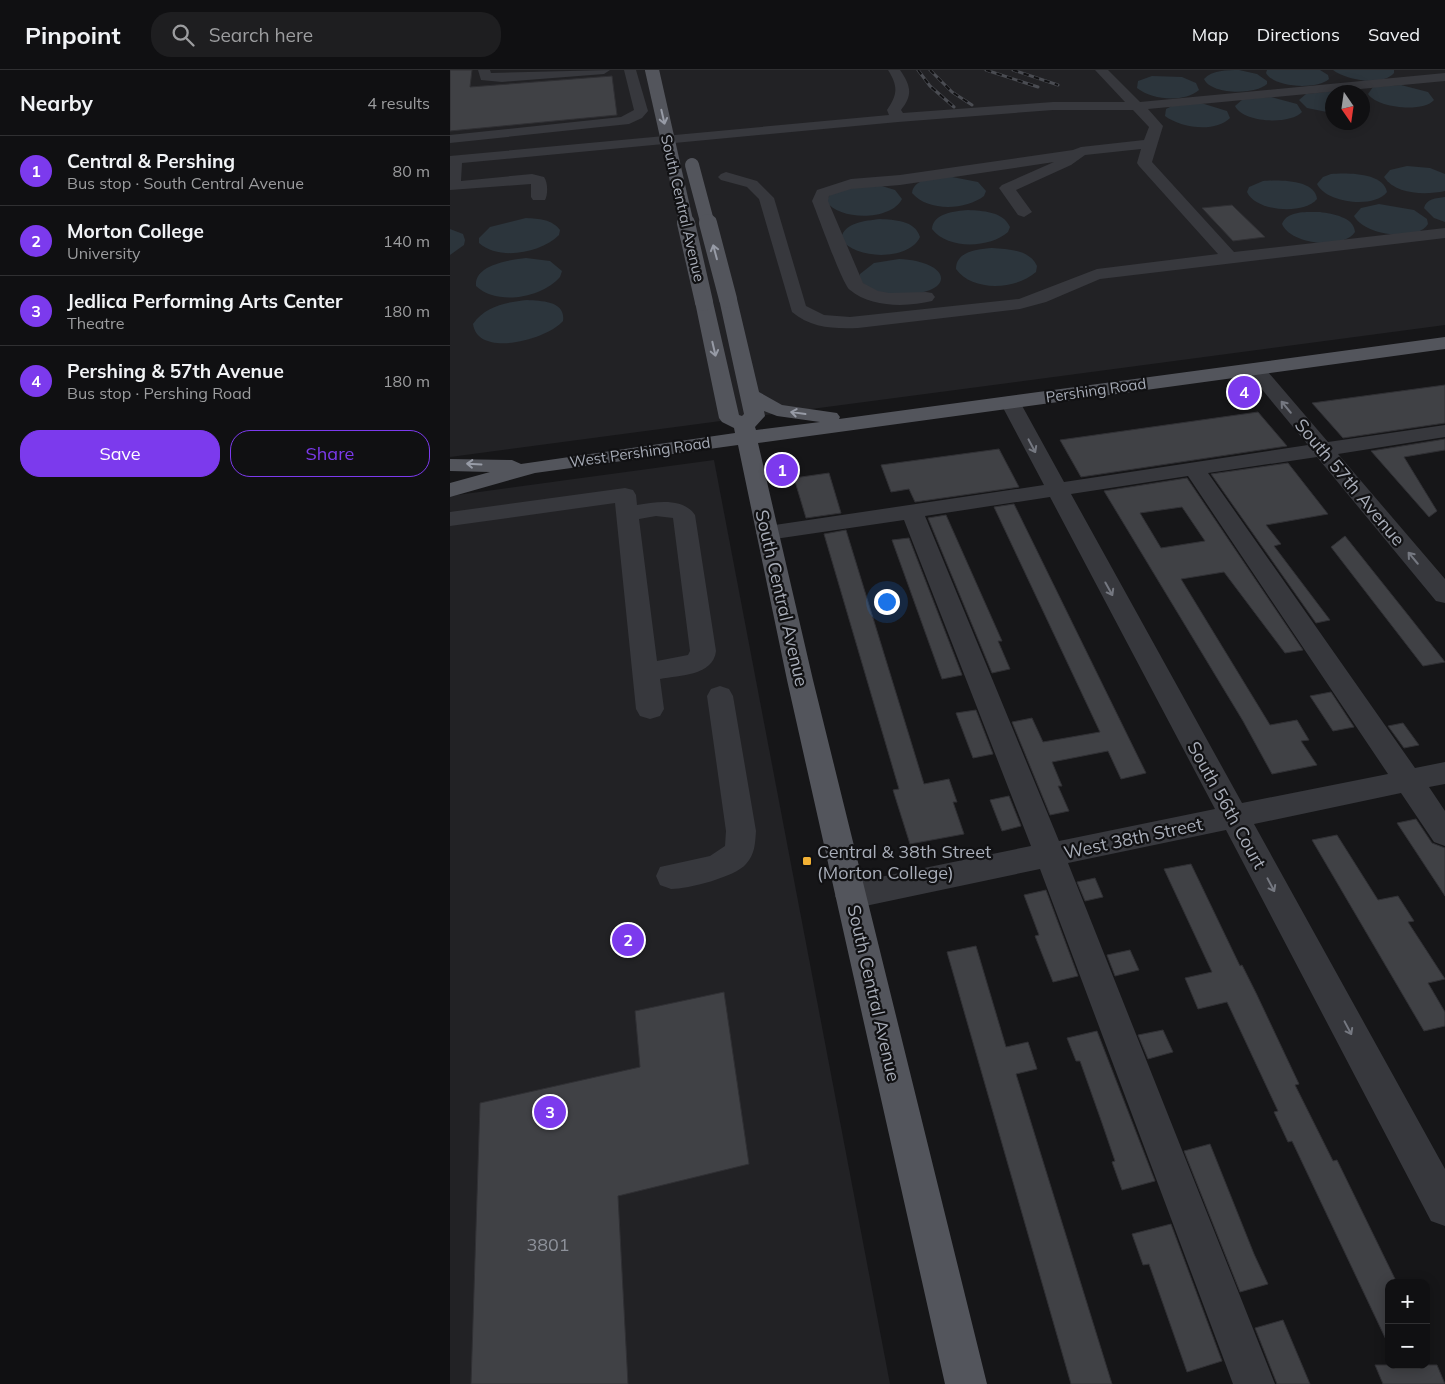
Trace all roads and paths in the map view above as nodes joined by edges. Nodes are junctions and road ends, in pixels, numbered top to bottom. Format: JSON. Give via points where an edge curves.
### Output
{"nodes":[{"id":1,"x":484,"y":70,"type":"edge"},
{"id":2,"x":604,"y":70,"type":"edge"},
{"id":3,"x":630,"y":70,"type":"edge"},
{"id":4,"x":652,"y":70,"type":"edge"},
{"id":5,"x":894,"y":70,"type":"edge"},
{"id":6,"x":1101,"y":70,"type":"edge"},
{"id":7,"x":1445,"y":77,"type":"edge"},
{"id":8,"x":1137,"y":106,"type":"junction"},
{"id":9,"x":898,"y":118,"type":"junction"},
{"id":10,"x":682,"y":127,"type":"dead end"},
{"id":11,"x":492,"y":136,"type":"junction"},
{"id":12,"x":450,"y":139,"type":"edge"},
{"id":13,"x":1150,"y":144,"type":"junction"},
{"id":14,"x":1077,"y":154,"type":"junction"},
{"id":15,"x":491,"y":156,"type":"junction"},
{"id":16,"x":452,"y":160,"type":"edge"},
{"id":17,"x":726,"y":177,"type":"dead end"},
{"id":18,"x":539,"y":197,"type":"dead end"},
{"id":19,"x":1024,"y":212,"type":"dead end"},
{"id":20,"x":1445,"y":233,"type":"edge"},
{"id":21,"x":1230,"y":258,"type":"junction"},
{"id":22,"x":942,"y":295,"type":"dead end"},
{"id":23,"x":1445,"y":343,"type":"edge"},
{"id":24,"x":1255,"y":369,"type":"junction"},
{"id":25,"x":750,"y":395,"type":"junction"},
{"id":26,"x":1010,"y":402,"type":"junction"},
{"id":27,"x":864,"y":422,"type":"junction"},
{"id":28,"x":1445,"y":431,"type":"edge"},
{"id":29,"x":745,"y":432,"type":"junction"},
{"id":30,"x":1322,"y":450,"type":"junction"},
{"id":31,"x":450,"y":465,"type":"edge"},
{"id":32,"x":533,"y":467,"type":"junction"},
{"id":33,"x":1194,"y":469,"type":"junction"},
{"id":34,"x":450,"y":490,"type":"edge"},
{"id":35,"x":1055,"y":490,"type":"junction"},
{"id":36,"x":912,"y":512,"type":"junction"},
{"id":37,"x":627,"y":514,"type":"junction"},
{"id":38,"x":450,"y":519,"type":"edge"},
{"id":39,"x":768,"y":533,"type":"junction"},
{"id":40,"x":1445,"y":595,"type":"edge"},
{"id":41,"x":646,"y":672,"type":"junction"},
{"id":42,"x":720,"y":696,"type":"dead end"},
{"id":43,"x":650,"y":709,"type":"dead end"},
{"id":44,"x":1445,"y":773,"type":"edge"},
{"id":45,"x":1408,"y":781,"type":"junction"},
{"id":46,"x":1234,"y":817,"type":"junction"},
{"id":47,"x":1445,"y":834,"type":"edge"},
{"id":48,"x":1050,"y":855,"type":"junction"},
{"id":49,"x":671,"y":876,"type":"dead end"},
{"id":50,"x":851,"y":896,"type":"junction"},
{"id":51,"x":1445,"y":1207,"type":"edge"},
{"id":52,"x":966,"y":1384,"type":"edge"},
{"id":53,"x":1254,"y":1384,"type":"edge"}],
"edges":[{"from":1,"to":2,"type":"street","via":[[486,77],[496,78]]},
{"from":3,"to":11,"type":"street","via":[[641,111],[631,118],[614,124]]},
{"from":4,"to":29,"type":"main road","name":"South Central Avenue","one_way":true,"bridge":true,"via":[[730,418]]},
{"from":5,"to":9,"type":"street","via":[[904,86],[904,98],[894,110]]},
{"from":6,"to":8,"type":"street"},
{"from":7,"to":8,"type":"street"},
{"from":8,"to":9,"type":"street","via":[[1052,106]]},
{"from":8,"to":13,"type":"street","via":[[1156,126]]},
{"from":9,"to":15,"type":"street"},
{"from":25,"to":10,"type":"main road","name":"South Central Avenue","one_way":true,"bridge":true},
{"from":11,"to":12,"type":"street"},
{"from":11,"to":15,"type":"street"},
{"from":13,"to":14,"type":"street"},
{"from":13,"to":21,"type":"street","via":[[1144,163]]},
{"from":14,"to":19,"type":"street","via":[[1007,188]]},
{"from":14,"to":22,"type":"street","via":[[896,180],[852,183],[822,193],[820,201],[854,286],[865,294],[886,300]]},
{"from":15,"to":16,"type":"street"},
{"from":16,"to":18,"type":"street","via":[[452,186],[532,179],[539,180]]},
{"from":17,"to":21,"type":"street","via":[[752,184],[766,198],[798,308],[808,317],[831,323],[1020,304],[1036,301],[1097,274]]},
{"from":20,"to":21,"type":"street"},
{"from":23,"to":24,"type":"main road","name":"Pershing Road"},
{"from":24,"to":26,"type":"main road","name":"Pershing Road"},
{"from":30,"to":24,"type":"street","name":"South 57th Avenue","one_way":true},
{"from":27,"to":25,"type":"main road","one_way":true,"via":[[777,410]]},
{"from":25,"to":29,"type":"main road","name":"South Central Avenue","via":[[755,416]]},
{"from":26,"to":27,"type":"main road","name":"Pershing Road"},
{"from":26,"to":35,"type":"street","name":"South 56th Court","one_way":true},
{"from":27,"to":29,"type":"main road","name":"Pershing Road"},
{"from":28,"to":30,"type":"street"},
{"from":29,"to":32,"type":"main road","name":"West Pershing Road"},
{"from":29,"to":39,"type":"main road","name":"South Central Avenue"},
{"from":30,"to":33,"type":"street"},
{"from":40,"to":30,"type":"street","name":"South 57th Avenue","one_way":true},
{"from":32,"to":31,"type":"main road","name":"West Pershing Road","one_way":true},
{"from":32,"to":34,"type":"main road","name":"West Pershing Road"},
{"from":33,"to":35,"type":"street"},
{"from":33,"to":45,"type":"street"},
{"from":35,"to":36,"type":"street"},
{"from":35,"to":46,"type":"street","name":"South 56th Court","one_way":true},
{"from":36,"to":39,"type":"street"},
{"from":36,"to":48,"type":"street"},
{"from":37,"to":38,"type":"street","via":[[625,495]]},
{"from":37,"to":41,"type":"street"},
{"from":37,"to":41,"type":"street","via":[[665,509],[684,515],[703,651],[702,658],[696,663]]},
{"from":39,"to":50,"type":"main road","name":"South Central Avenue"},
{"from":41,"to":43,"type":"street"},
{"from":42,"to":49,"type":"street","via":[[741,831],[739,849],[732,860],[723,864]]},
{"from":44,"to":45,"type":"street","name":"West 38th Street"},
{"from":45,"to":46,"type":"street","name":"West 38th Street"},
{"from":45,"to":47,"type":"street"},
{"from":46,"to":48,"type":"street","name":"West 38th Street"},
{"from":46,"to":51,"type":"street","name":"South 56th Court","one_way":true},
{"from":48,"to":50,"type":"street","name":"West 38th Street"},
{"from":48,"to":53,"type":"street"},
{"from":50,"to":52,"type":"main road","name":"South Central Avenue"}]}
